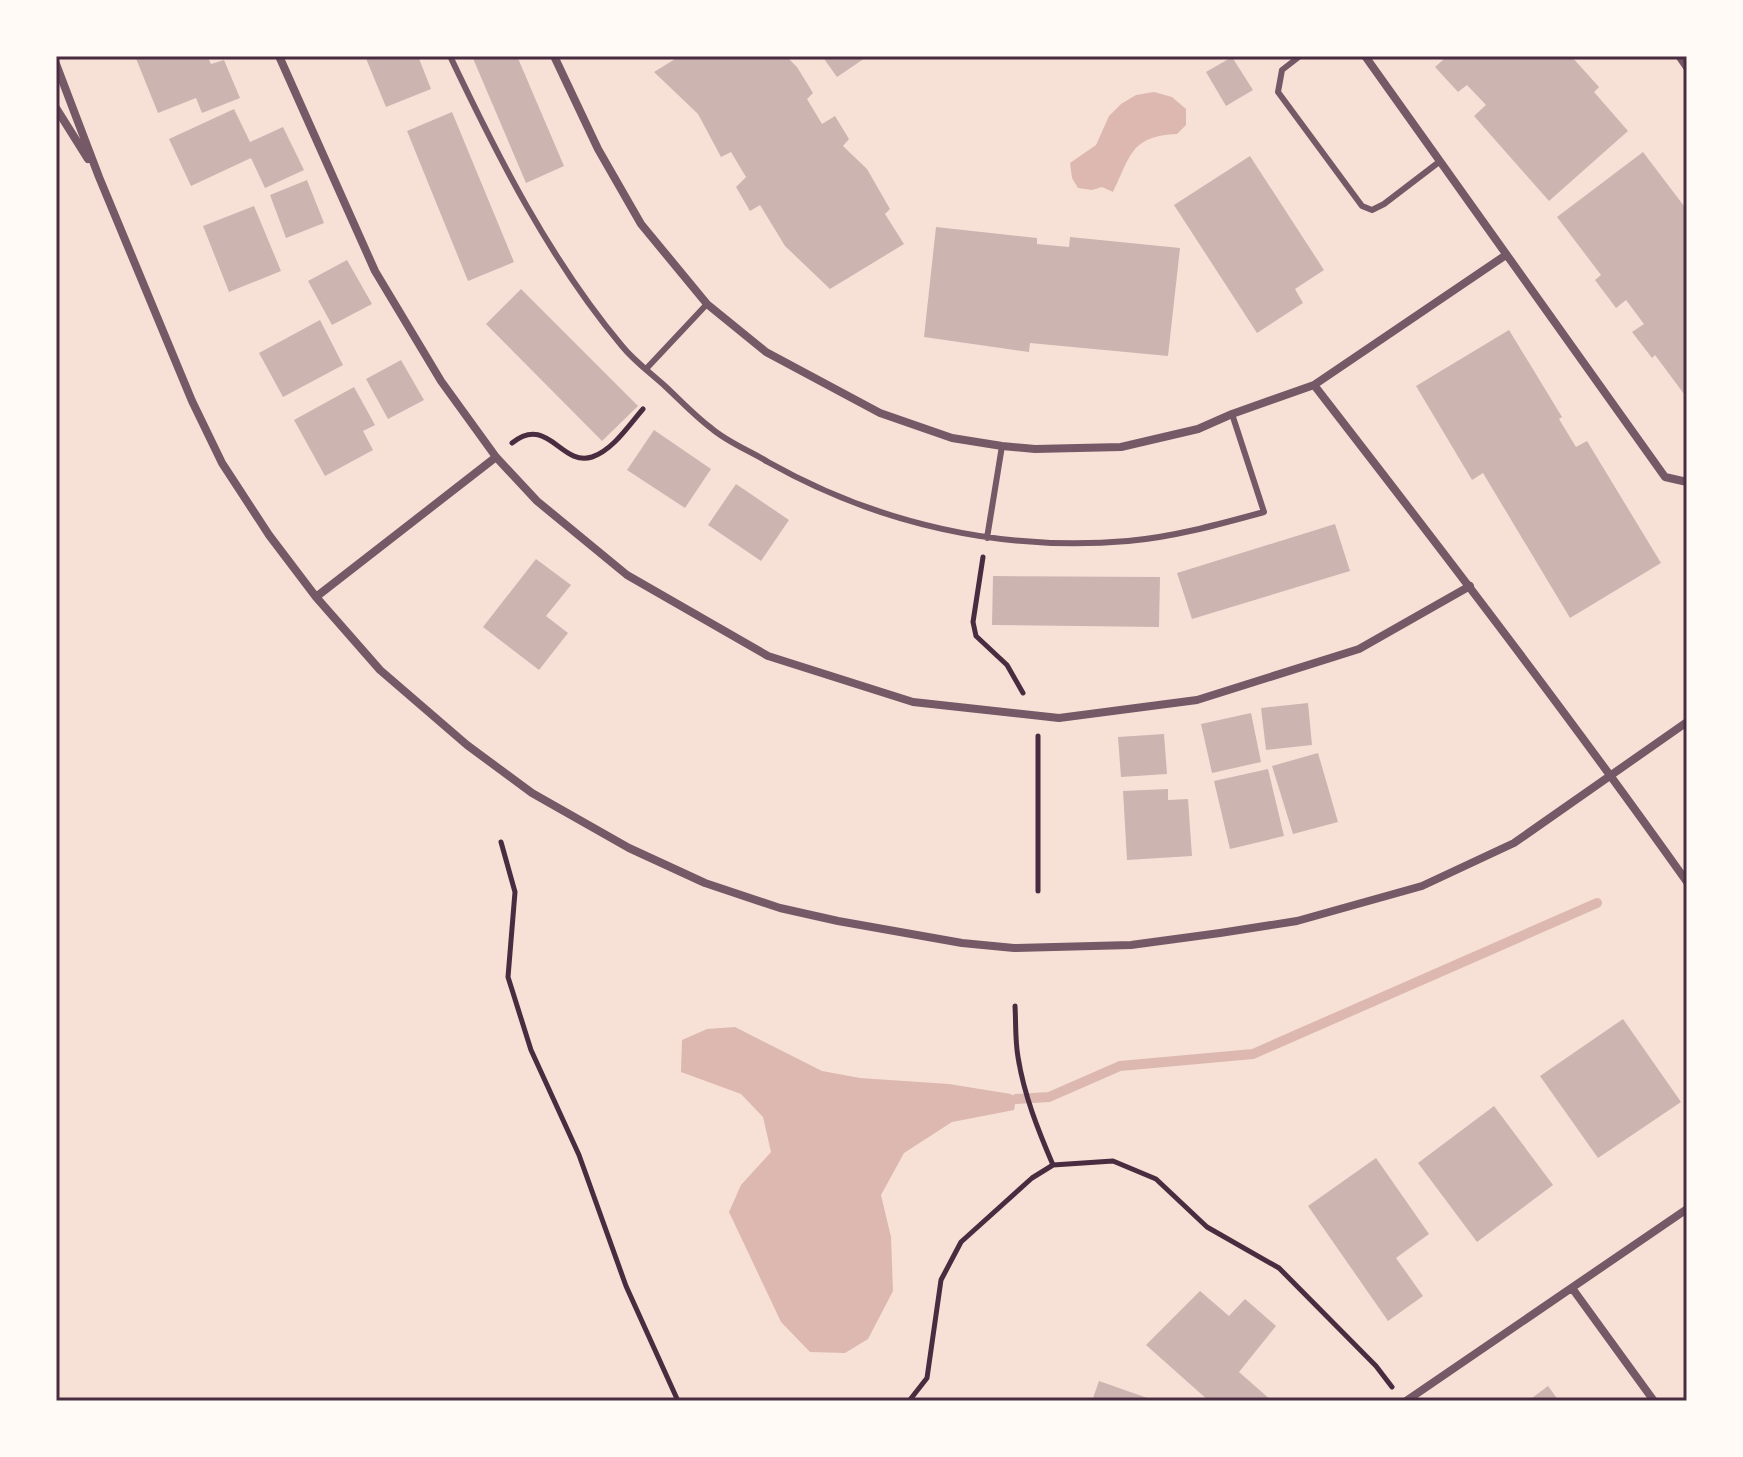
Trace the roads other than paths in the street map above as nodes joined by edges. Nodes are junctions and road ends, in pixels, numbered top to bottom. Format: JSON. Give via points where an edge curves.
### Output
{"nodes":[{"id":1,"x":279,"y":56,"type":"edge"},
{"id":2,"x":450,"y":56,"type":"edge"},
{"id":3,"x":567,"y":56,"type":"edge"},
{"id":4,"x":1300,"y":56,"type":"edge"},
{"id":5,"x":1365,"y":56,"type":"edge"},
{"id":6,"x":1678,"y":56,"type":"edge"},
{"id":7,"x":555,"y":60,"type":"edge"},
{"id":8,"x":56,"y":64,"type":"edge"},
{"id":9,"x":1687,"y":69,"type":"edge"},
{"id":10,"x":56,"y":108,"type":"edge"},
{"id":11,"x":1439,"y":162,"type":"junction"},
{"id":12,"x":99,"y":177,"type":"junction"},
{"id":13,"x":1506,"y":255,"type":"junction"},
{"id":14,"x":707,"y":304,"type":"junction"},
{"id":15,"x":646,"y":369,"type":"junction"},
{"id":16,"x":1314,"y":385,"type":"junction"},
{"id":17,"x":1232,"y":414,"type":"junction"},
{"id":18,"x":1002,"y":446,"type":"junction"},
{"id":19,"x":496,"y":457,"type":"junction"},
{"id":20,"x":1687,"y":482,"type":"edge"},
{"id":21,"x":987,"y":538,"type":"junction"},
{"id":22,"x":1470,"y":586,"type":"junction"},
{"id":23,"x":316,"y":597,"type":"junction"},
{"id":24,"x":1687,"y":722,"type":"edge"},
{"id":25,"x":1611,"y":775,"type":"junction"},
{"id":26,"x":1687,"y":882,"type":"edge"},
{"id":27,"x":1687,"y":1209,"type":"edge"},
{"id":28,"x":1572,"y":1288,"type":"junction"},
{"id":29,"x":1406,"y":1401,"type":"edge"},
{"id":30,"x":1654,"y":1401,"type":"edge"}],
"edges":[{"from":1,"to":19,"type":"street","via":[[375,271],[441,381]]},
{"from":2,"to":15,"type":"lane","via":[[504,165],[567,271],[624,349]]},
{"from":3,"to":7,"type":"street"},
{"from":4,"to":11,"type":"lane","via":[[1282,70],[1278,92],[1362,206],[1372,210],[1384,204]]},
{"from":5,"to":11,"type":"street"},
{"from":6,"to":9,"type":"lane"},
{"from":7,"to":14,"type":"street","via":[[641,224]]},
{"from":8,"to":12,"type":"street"},
{"from":10,"to":12,"type":"street"},
{"from":11,"to":13,"type":"street"},
{"from":12,"to":23,"type":"street","via":[[222,463]]},
{"from":13,"to":16,"type":"street"},
{"from":13,"to":20,"type":"street","via":[[1665,477]]},
{"from":14,"to":15,"type":"lane"},
{"from":14,"to":18,"type":"street","via":[[766,352],[880,413],[952,438]]},
{"from":15,"to":21,"type":"lane","via":[[713,430],[841,500],[900,520]]},
{"from":16,"to":17,"type":"street"},
{"from":16,"to":22,"type":"street"},
{"from":17,"to":18,"type":"street","via":[[1198,429],[1121,447]]},
{"from":17,"to":21,"type":"lane","via":[[1264,512],[1129,541],[1031,543]]},
{"from":18,"to":21,"type":"lane"},
{"from":19,"to":22,"type":"street","via":[[537,501],[627,575],[768,656],[913,702],[1059,718],[1197,700],[1359,649]]},
{"from":19,"to":23,"type":"street"},
{"from":22,"to":25,"type":"street"},
{"from":23,"to":25,"type":"street","via":[[380,670],[467,745],[532,793],[629,848],[705,883],[780,908],[962,943],[1014,948],[1131,945],[1297,921],[1422,886],[1514,843]]},
{"from":24,"to":25,"type":"street"},
{"from":25,"to":26,"type":"street"},
{"from":27,"to":28,"type":"street"},
{"from":28,"to":29,"type":"street"},
{"from":28,"to":30,"type":"street"}]}
